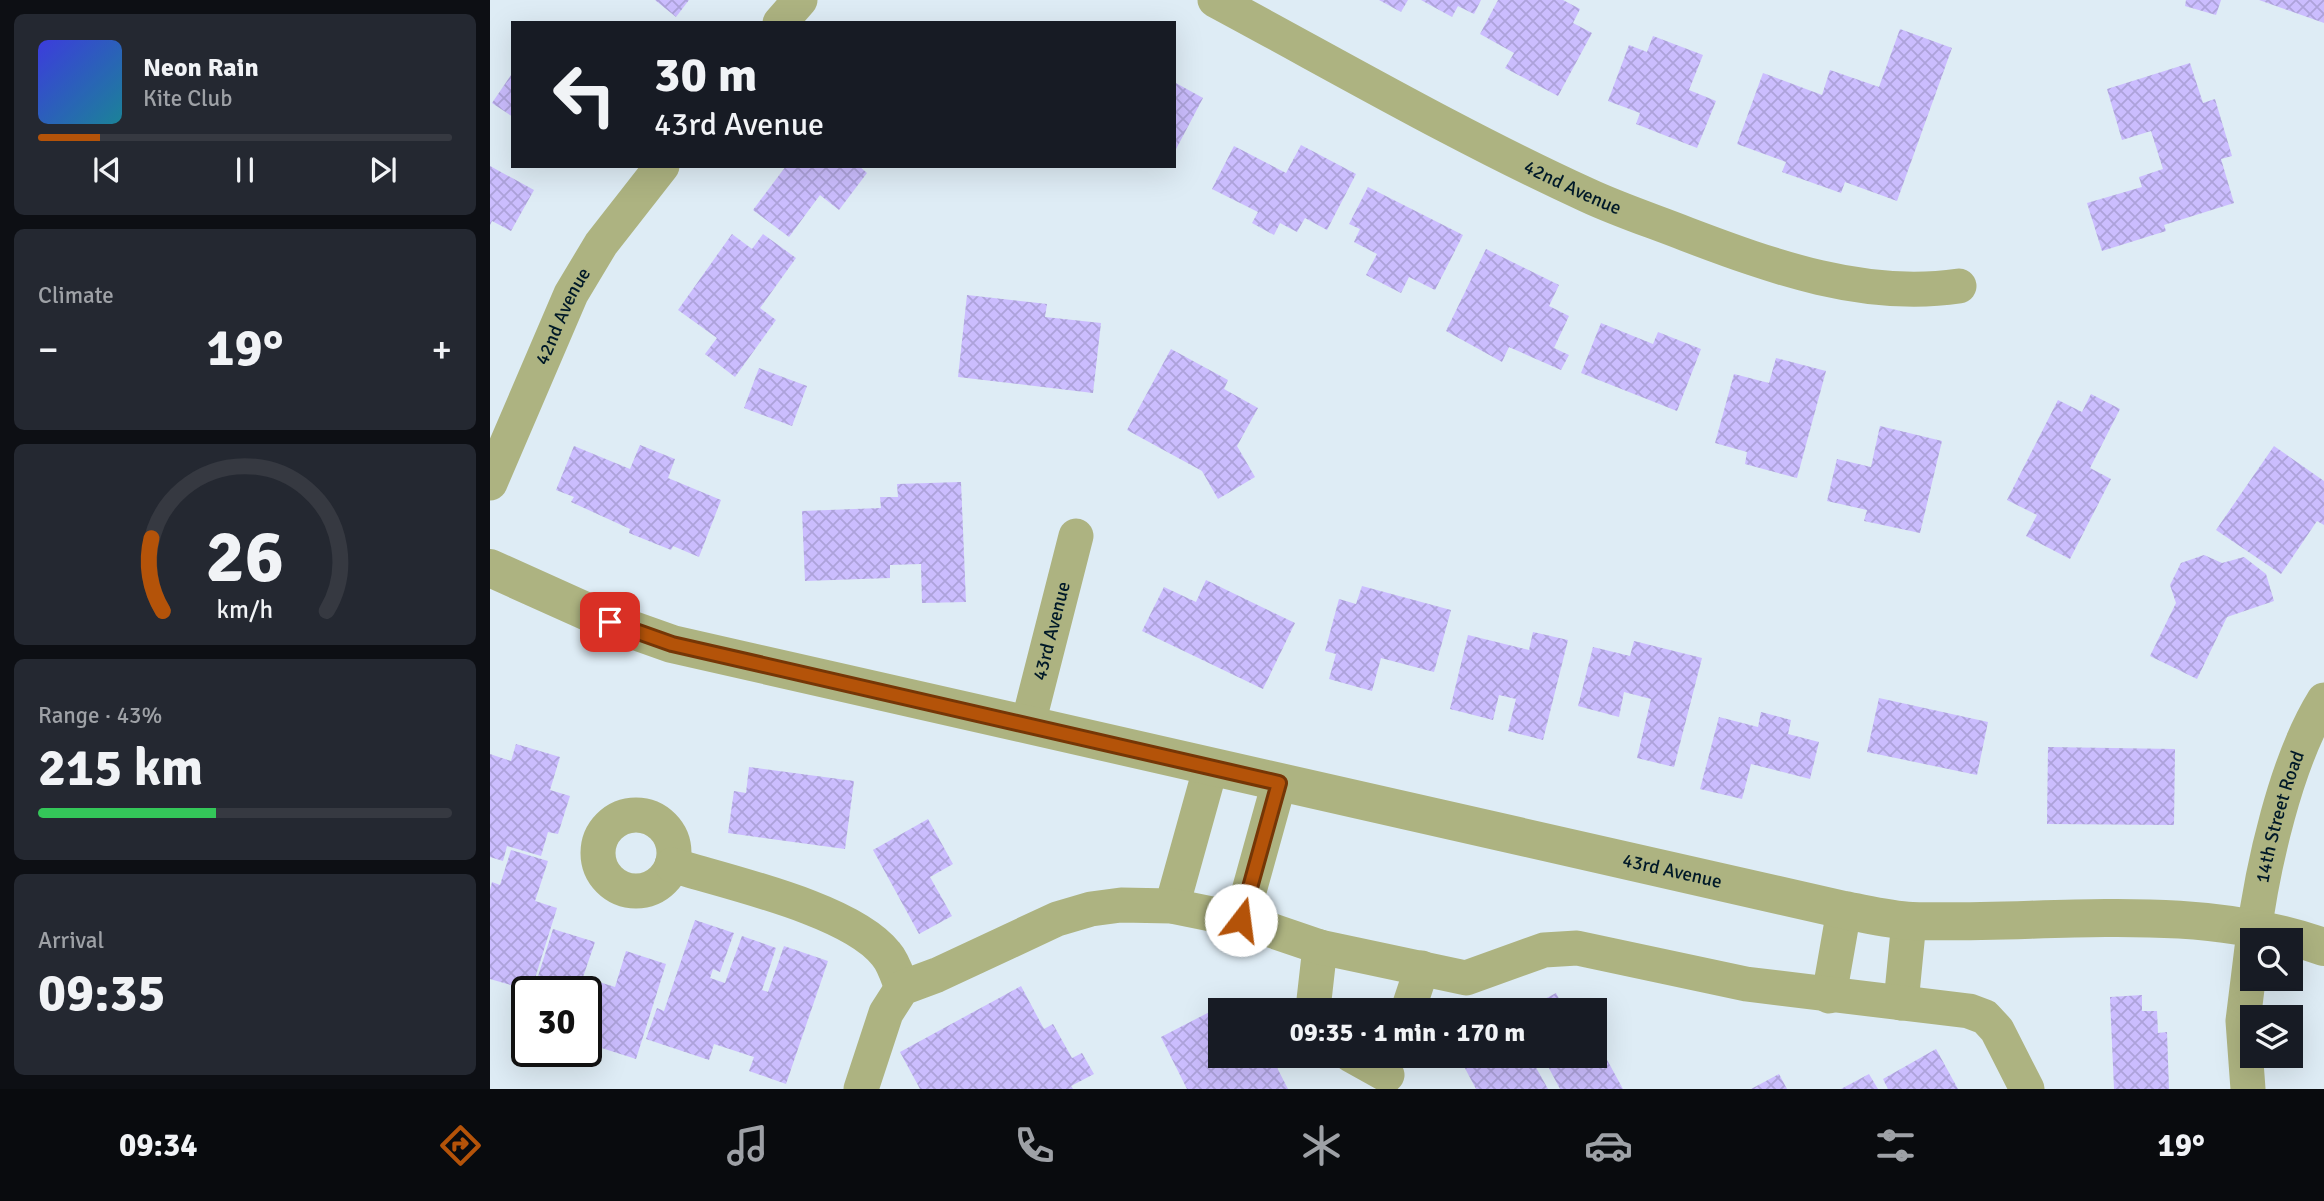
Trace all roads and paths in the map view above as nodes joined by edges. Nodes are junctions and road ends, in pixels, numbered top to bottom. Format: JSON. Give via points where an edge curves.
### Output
{"nodes":[{"id":1,"x":800,"y":0,"type":"edge"},
{"id":2,"x":1215,"y":0,"type":"edge"},
{"id":3,"x":782,"y":21,"type":"edge"},
{"id":4,"x":660,"y":168,"type":"edge"},
{"id":5,"x":1959,"y":286,"type":"dead end"},
{"id":6,"x":490,"y":483,"type":"edge"},
{"id":7,"x":1076,"y":536,"type":"dead end"},
{"id":8,"x":490,"y":569,"type":"edge"},
{"id":9,"x":2324,"y":701,"type":"edge"},
{"id":10,"x":1028,"y":724,"type":"junction"},
{"id":11,"x":1211,"y":766,"type":"junction"},
{"id":12,"x":1279,"y":783,"type":"junction"},
{"id":13,"x":672,"y":865,"type":"dead end"},
{"id":14,"x":1172,"y":906,"type":"junction"},
{"id":15,"x":1844,"y":910,"type":"junction"},
{"id":16,"x":1241,"y":920,"type":"junction"},
{"id":17,"x":1909,"y":921,"type":"junction"},
{"id":18,"x":2255,"y":928,"type":"edge"},
{"id":19,"x":2240,"y":935,"type":"edge"},
{"id":20,"x":2303,"y":945,"type":"edge"},
{"id":21,"x":1320,"y":947,"type":"junction"},
{"id":22,"x":2324,"y":947,"type":"edge"},
{"id":23,"x":1422,"y":968,"type":"junction"},
{"id":24,"x":902,"y":988,"type":"junction"},
{"id":25,"x":2247,"y":991,"type":"edge"},
{"id":26,"x":1829,"y":996,"type":"junction"},
{"id":27,"x":1314,"y":998,"type":"edge"},
{"id":28,"x":1412,"y":998,"type":"edge"},
{"id":29,"x":1901,"y":1003,"type":"junction"},
{"id":30,"x":860,"y":1089,"type":"edge"},
{"id":31,"x":2028,"y":1089,"type":"edge"},
{"id":32,"x":2248,"y":1089,"type":"edge"}],
"edges":[{"from":1,"to":3,"type":"street"},
{"from":2,"to":5,"type":"street","name":"42nd Avenue","via":[[1498,152],[1602,202],[1807,274],[1867,288],[1923,291]]},
{"from":4,"to":6,"type":"street","name":"42nd Avenue","via":[[601,244],[571,294]]},
{"from":7,"to":10,"type":"street","name":"43rd Avenue"},
{"from":8,"to":10,"type":"street","name":"43rd Avenue","via":[[672,644]]},
{"from":9,"to":18,"type":"street","name":"14th Street Road","via":[[2308,726],[2288,785]]},
{"from":10,"to":11,"type":"street","name":"43rd Avenue"},
{"from":11,"to":12,"type":"street","name":"43rd Avenue"},
{"from":11,"to":14,"type":"street"},
{"from":12,"to":15,"type":"street","name":"43rd Avenue"},
{"from":12,"to":16,"type":"street"},
{"from":13,"to":24,"type":"street","via":[[845,923],[887,954]]},
{"from":14,"to":16,"type":"street"},
{"from":14,"to":24,"type":"street","via":[[1121,905],[1057,919]]},
{"from":15,"to":17,"type":"street","name":"43rd Avenue"},
{"from":15,"to":26,"type":"street"},
{"from":16,"to":21,"type":"street"},
{"from":17,"to":19,"type":"street","name":"43rd Avenue","via":[[2195,919]]},
{"from":17,"to":29,"type":"street"},
{"from":20,"to":22,"type":"street","name":"43rd Avenue"},
{"from":21,"to":23,"type":"street"},
{"from":21,"to":27,"type":"street"},
{"from":23,"to":26,"type":"street","via":[[1466,978],[1544,950],[1577,948],[1746,984]]},
{"from":23,"to":28,"type":"street"},
{"from":24,"to":30,"type":"street","via":[[886,1013]]},
{"from":25,"to":32,"type":"street","name":"14th Street Road","via":[[2244,1021]]},
{"from":26,"to":29,"type":"street"},
{"from":29,"to":31,"type":"street","via":[[1985,1017],[1997,1030]]}]}
